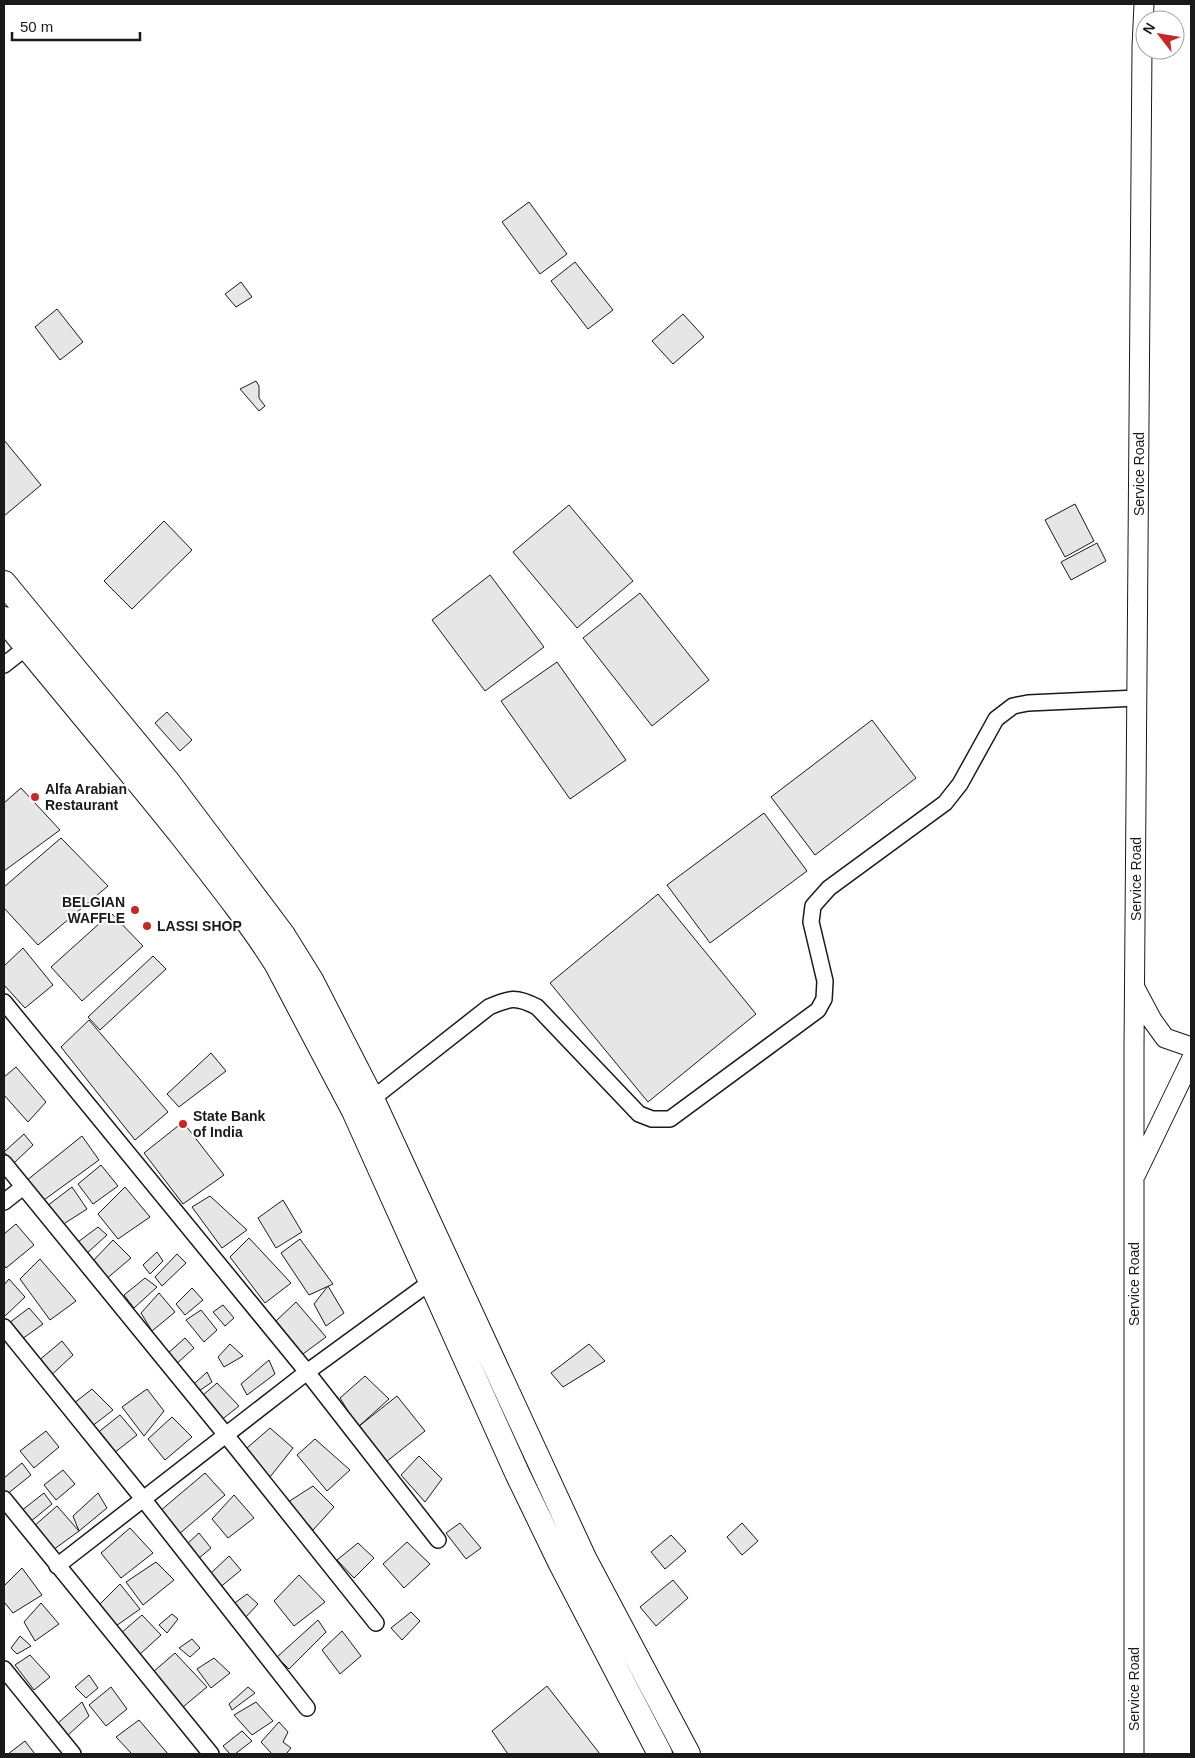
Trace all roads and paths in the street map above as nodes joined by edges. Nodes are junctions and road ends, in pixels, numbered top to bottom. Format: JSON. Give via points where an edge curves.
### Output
{"nodes":[{"id":1,"x":1144,"y":4,"type":"edge"},
{"id":2,"x":4,"y":583,"type":"edge"},
{"id":3,"x":4,"y":619,"type":"edge"},
{"id":4,"x":45,"y":633,"type":"junction"},
{"id":5,"x":27,"y":648,"type":"junction"},
{"id":6,"x":4,"y":665,"type":"edge"},
{"id":7,"x":1137,"y":698,"type":"junction"},
{"id":8,"x":1135,"y":986,"type":"junction"},
{"id":9,"x":4,"y":1002,"type":"edge"},
{"id":10,"x":1191,"y":1047,"type":"edge"},
{"id":11,"x":1191,"y":1060,"type":"edge"},
{"id":12,"x":372,"y":1099,"type":"junction"},
{"id":13,"x":4,"y":1163,"type":"edge"},
{"id":14,"x":1134,"y":1178,"type":"junction"},
{"id":15,"x":23,"y":1187,"type":"junction"},
{"id":16,"x":4,"y":1202,"type":"edge"},
{"id":17,"x":450,"y":1267,"type":"junction"},
{"id":18,"x":432,"y":1282,"type":"junction"},
{"id":19,"x":4,"y":1327,"type":"edge"},
{"id":20,"x":307,"y":1372,"type":"junction"},
{"id":21,"x":226,"y":1435,"type":"junction"},
{"id":22,"x":4,"y":1499,"type":"edge"},
{"id":23,"x":144,"y":1500,"type":"junction"},
{"id":24,"x":438,"y":1540,"type":"dead end"},
{"id":25,"x":57,"y":1566,"type":"junction"},
{"id":26,"x":376,"y":1623,"type":"dead end"},
{"id":27,"x":4,"y":1669,"type":"edge"},
{"id":28,"x":307,"y":1708,"type":"dead end"},
{"id":29,"x":685,"y":1753,"type":"edge"},
{"id":30,"x":73,"y":1754,"type":"edge"},
{"id":31,"x":211,"y":1754,"type":"edge"},
{"id":32,"x":660,"y":1754,"type":"edge"},
{"id":33,"x":1134,"y":1754,"type":"edge"}],
"edges":[{"from":1,"to":7,"type":"street","name":"Service Road"},
{"from":2,"to":4,"type":"main road"},
{"from":3,"to":5,"type":"main road"},
{"from":4,"to":5,"type":"street"},
{"from":4,"to":12,"type":"main road","via":[[168,782],[283,935],[324,1005]]},
{"from":5,"to":6,"type":"street"},
{"from":5,"to":18,"type":"main road","via":[[156,802],[264,944],[354,1111]]},
{"from":7,"to":8,"type":"street","name":"Service Road"},
{"from":7,"to":12,"type":"street","via":[[1028,703],[1013,706],[996,719],[960,784],[945,803],[829,888],[813,906],[811,922],[825,982],[824,999],[818,1010],[670,1118],[652,1119],[639,1114],[537,1007],[522,1000],[508,999],[489,1007]]},
{"from":8,"to":10,"type":"street","via":[[1165,1038]]},
{"from":8,"to":14,"type":"street","name":"Service Road"},
{"from":9,"to":20,"type":"street"},
{"from":11,"to":14,"type":"street"},
{"from":12,"to":17,"type":"main road"},
{"from":13,"to":15,"type":"street"},
{"from":14,"to":33,"type":"street","name":"Service Road"},
{"from":15,"to":16,"type":"street"},
{"from":15,"to":21,"type":"street"},
{"from":17,"to":18,"type":"street"},
{"from":17,"to":29,"type":"main road","via":[[584,1558]]},
{"from":18,"to":20,"type":"street"},
{"from":18,"to":32,"type":"main road","via":[[517,1473]]},
{"from":19,"to":23,"type":"street"},
{"from":20,"to":21,"type":"street"},
{"from":20,"to":24,"type":"street"},
{"from":21,"to":23,"type":"street"},
{"from":21,"to":26,"type":"street"},
{"from":22,"to":25,"type":"street"},
{"from":23,"to":25,"type":"street"},
{"from":23,"to":28,"type":"street"},
{"from":25,"to":31,"type":"street"},
{"from":27,"to":30,"type":"street"}]}
